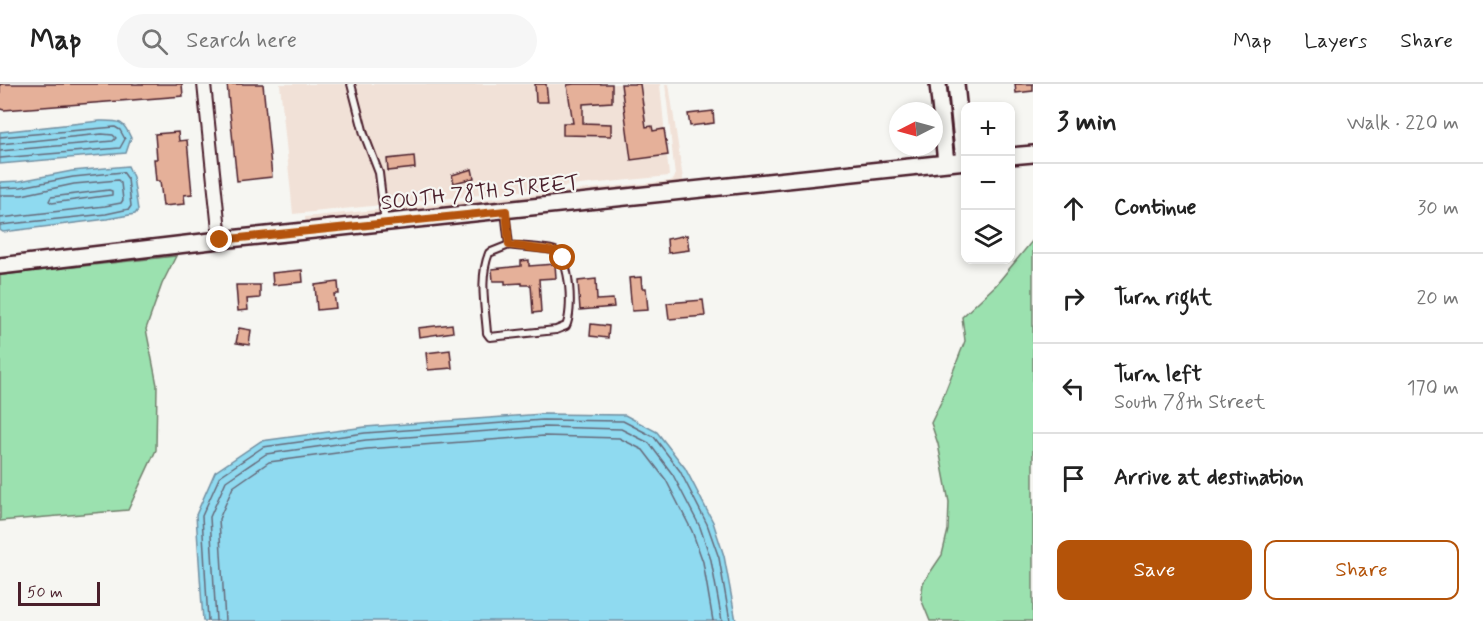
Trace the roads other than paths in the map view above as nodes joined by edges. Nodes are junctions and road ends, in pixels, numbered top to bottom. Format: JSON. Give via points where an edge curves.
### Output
{"nodes":[{"id":1,"x":204,"y":84,"type":"edge"},
{"id":2,"x":351,"y":84,"type":"edge"},
{"id":3,"x":938,"y":84,"type":"edge"},
{"id":4,"x":956,"y":84,"type":"edge"},
{"id":5,"x":1033,"y":154,"type":"edge"},
{"id":6,"x":963,"y":156,"type":"edge"},
{"id":7,"x":1015,"y":156,"type":"edge"},
{"id":8,"x":961,"y":161,"type":"edge"},
{"id":9,"x":946,"y":163,"type":"junction"},
{"id":10,"x":506,"y":211,"type":"junction"},
{"id":11,"x":385,"y":224,"type":"junction"},
{"id":12,"x":220,"y":240,"type":"junction"},
{"id":13,"x":509,"y":245,"type":"junction"},
{"id":14,"x":0,"y":266,"type":"edge"}],
"edges":[{"from":1,"to":12,"type":"street"},
{"from":2,"to":11,"type":"lane","via":[[379,173]]},
{"from":3,"to":9,"type":"street"},
{"from":4,"to":6,"type":"street"},
{"from":5,"to":7,"type":"street"},
{"from":8,"to":9,"type":"street","name":"SOUTH 78TH STREET"},
{"from":9,"to":10,"type":"street","name":"SOUTH 78TH STREET"},
{"from":10,"to":11,"type":"street","name":"SOUTH 78TH STREET"},
{"from":10,"to":13,"type":"lane"},
{"from":11,"to":12,"type":"street","name":"SOUTH 78TH STREET"},
{"from":12,"to":14,"type":"street","name":"SOUTH 78TH STREET"},
{"from":13,"to":13,"type":"lane","via":[[489,253],[484,264],[490,337],[566,326],[569,302],[563,258],[555,251]]}]}
